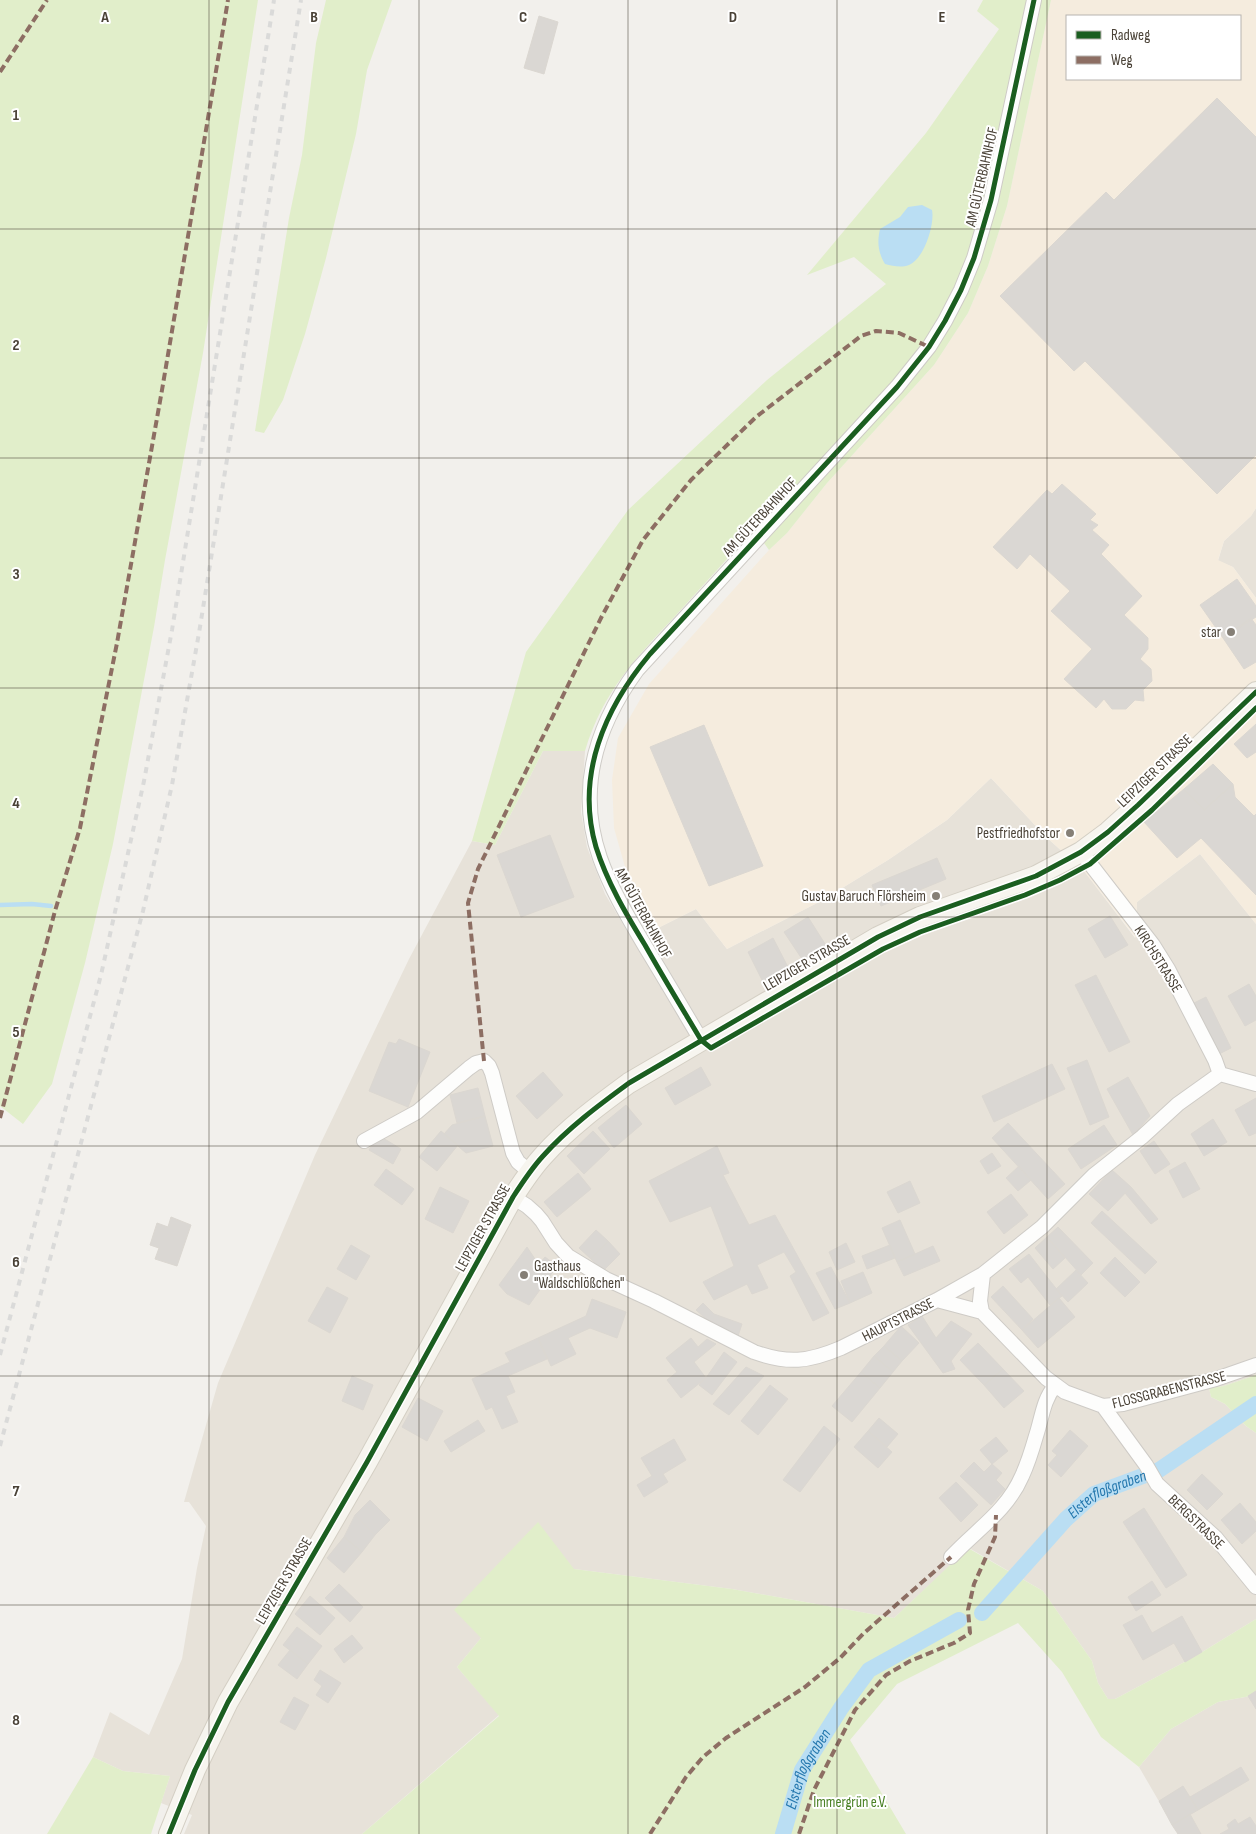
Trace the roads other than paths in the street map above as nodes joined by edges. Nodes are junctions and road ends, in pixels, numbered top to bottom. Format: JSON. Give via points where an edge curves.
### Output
{"nodes":[{"id":1,"x":1034,"y":0,"type":"edge"},
{"id":2,"x":1256,"y":692,"type":"edge"},
{"id":3,"x":1082,"y":852,"type":"junction"},
{"id":4,"x":701,"y":1040,"type":"junction"},
{"id":5,"x":1220,"y":1074,"type":"junction"},
{"id":6,"x":1256,"y":1084,"type":"edge"},
{"id":7,"x":364,"y":1140,"type":"dead end"},
{"id":8,"x":530,"y":1172,"type":"junction"},
{"id":9,"x":513,"y":1197,"type":"junction"},
{"id":10,"x":983,"y":1274,"type":"junction"},
{"id":11,"x":937,"y":1300,"type":"junction"},
{"id":12,"x":982,"y":1312,"type":"junction"},
{"id":13,"x":1256,"y":1365,"type":"edge"},
{"id":14,"x":1055,"y":1386,"type":"junction"},
{"id":15,"x":1103,"y":1406,"type":"junction"},
{"id":16,"x":951,"y":1557,"type":"dead end"},
{"id":17,"x":1256,"y":1587,"type":"edge"},
{"id":18,"x":169,"y":1834,"type":"edge"}],
"edges":[{"from":1,"to":4,"type":"street","name":"AM GÜTERBAHNHOF","via":[[987,219],[968,274],[945,321],[897,387],[637,670],[618,698],[600,737],[590,799],[600,859],[626,913]]},
{"from":2,"to":3,"type":"street","name":"LEIPZIGER STRASSE","via":[[1133,810]]},
{"from":3,"to":4,"type":"street","name":"LEIPZIGER STRASSE","via":[[1036,876],[920,917],[878,937]]},
{"from":3,"to":5,"type":"street","name":"KIRCHSTRASSE","via":[[1158,953]]},
{"from":4,"to":8,"type":"street","name":"LEIPZIGER STRASSE","via":[[611,1096],[554,1145]]},
{"from":5,"to":6,"type":"street"},
{"from":5,"to":10,"type":"street","name":"HAUPTSTRASSE","via":[[1178,1104],[1142,1138],[1094,1175],[1036,1232]]},
{"from":7,"to":8,"type":"street","via":[[417,1112],[469,1068],[484,1061],[492,1074],[513,1153]]},
{"from":8,"to":9,"type":"street","name":"LEIPZIGER STRASSE"},
{"from":9,"to":11,"type":"street","name":"HAUPTSTRASSE","via":[[542,1221],[561,1250],[588,1268],[754,1352],[774,1359],[801,1360],[825,1355]]},
{"from":9,"to":18,"type":"street","name":"LEIPZIGER STRASSE","via":[[381,1436],[228,1702]]},
{"from":10,"to":11,"type":"street","name":"HAUPTSTRASSE"},
{"from":10,"to":12,"type":"street"},
{"from":11,"to":12,"type":"street"},
{"from":12,"to":14,"type":"street","name":"FLOSSGRABENSTRASSE"},
{"from":13,"to":15,"type":"street","name":"FLOSSGRABENSTRASSE","via":[[1216,1380],[1124,1404]]},
{"from":14,"to":15,"type":"street","name":"FLOSSGRABENSTRASSE"},
{"from":14,"to":16,"type":"street","via":[[1046,1401],[1028,1461],[1015,1491],[996,1515]]},
{"from":15,"to":17,"type":"street","name":"BERGSTRASSE","via":[[1157,1484],[1216,1538]]}]}
